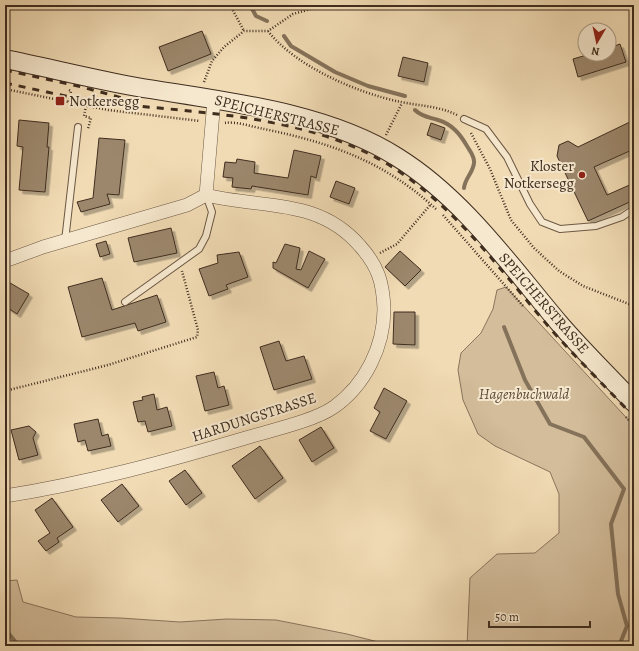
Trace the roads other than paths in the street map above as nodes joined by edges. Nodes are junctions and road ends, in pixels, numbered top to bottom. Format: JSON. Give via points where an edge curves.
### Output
{"nodes":[{"id":1,"x":5,"y":59,"type":"edge"},
{"id":2,"x":208,"y":98,"type":"junction"},
{"id":3,"x":464,"y":119,"type":"road end"},
{"id":4,"x":78,"y":127,"type":"dead end"},
{"id":5,"x":206,"y":195,"type":"junction"},
{"id":6,"x":634,"y":209,"type":"edge"},
{"id":7,"x":64,"y":241,"type":"junction"},
{"id":8,"x":5,"y":261,"type":"edge"},
{"id":9,"x":125,"y":302,"type":"dead end"},
{"id":10,"x":629,"y":408,"type":"edge"},
{"id":11,"x":5,"y":496,"type":"edge"}],
"edges":[{"from":1,"to":2,"type":"main road","name":"SPEICHERSTRASSE","via":[[100,80]]},
{"from":2,"to":5,"type":"street"},
{"from":2,"to":10,"type":"main road","name":"SPEICHERSTRASSE","via":[[307,120],[348,133],[380,147],[414,168],[451,200],[497,250]]},
{"from":3,"to":6,"type":"lane","via":[[486,129],[507,157],[530,204],[542,222],[560,229],[596,226],[622,217]]},
{"from":4,"to":7,"type":"lane"},
{"from":5,"to":7,"type":"street","via":[[187,205]]},
{"from":5,"to":9,"type":"lane","via":[[212,212],[206,236],[199,249]]},
{"from":5,"to":11,"type":"street","name":"HARDUNGSTRASSE","via":[[252,201],[323,216],[351,235],[371,259],[383,287],[384,318],[377,352],[359,383],[333,408],[302,422],[155,465],[55,488]]},
{"from":7,"to":8,"type":"street"}]}
